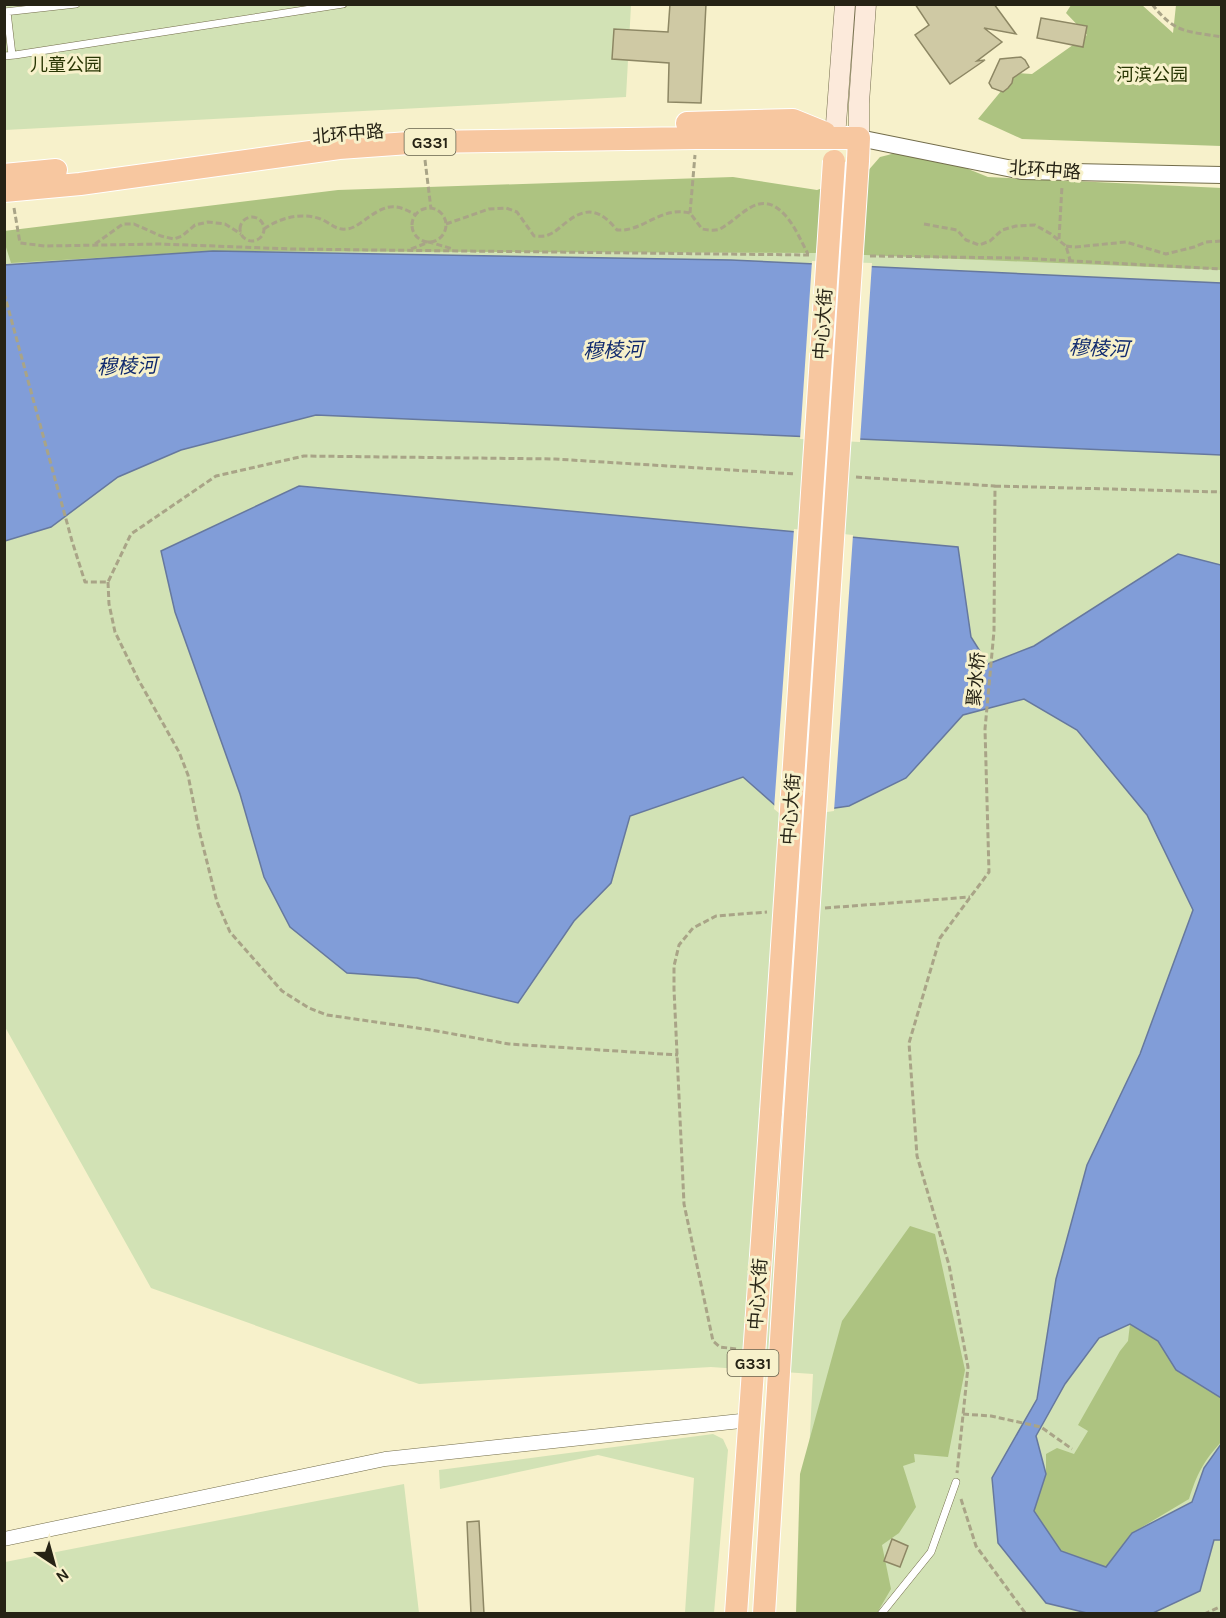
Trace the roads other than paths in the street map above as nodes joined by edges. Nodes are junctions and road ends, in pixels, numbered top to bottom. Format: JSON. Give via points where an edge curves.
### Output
{"nodes":[{"id":1,"x":76,"y":4,"type":"edge"},
{"id":2,"x":343,"y":4,"type":"edge"},
{"id":3,"x":845,"y":4,"type":"edge"},
{"id":4,"x":866,"y":4,"type":"edge"},
{"id":5,"x":6,"y":12,"type":"edge"},
{"id":6,"x":8,"y":56,"type":"edge"},
{"id":7,"x":835,"y":137,"type":"junction"},
{"id":8,"x":859,"y":138,"type":"junction"},
{"id":9,"x":1221,"y":176,"type":"edge"},
{"id":10,"x":7,"y":185,"type":"edge"},
{"id":11,"x":750,"y":1420,"type":"junction"},
{"id":12,"x":956,"y":1482,"type":"road end"},
{"id":13,"x":4,"y":1539,"type":"edge"},
{"id":14,"x":736,"y":1614,"type":"edge"},
{"id":15,"x":764,"y":1614,"type":"edge"},
{"id":16,"x":881,"y":1614,"type":"edge"}],
"edges":[{"from":1,"to":5,"type":"lane"},
{"from":2,"to":6,"type":"lane"},
{"from":3,"to":7,"type":"main road","name":"中心大街"},
{"from":4,"to":8,"type":"main road","name":"中心大街"},
{"from":5,"to":6,"type":"lane"},
{"from":7,"to":8,"type":"highway","name":"北环中路","number":"G331"},
{"from":7,"to":10,"type":"highway","name":"北环中路","number":"G331","via":[[423,142],[339,148],[80,183]]},
{"from":7,"to":10,"type":"highway","name":"北环中路","number":"G331","via":[[793,120],[411,129],[325,135],[96,167]]},
{"from":7,"to":11,"type":"highway","name":"中心大街","number":"G331","bridge":true},
{"from":8,"to":9,"type":"street","name":"北环中路","via":[[1022,171]]},
{"from":8,"to":15,"type":"highway","name":"中心大街","number":"G331","bridge":true},
{"from":11,"to":13,"type":"street","via":[[385,1459]]},
{"from":11,"to":14,"type":"highway","name":"中心大街","number":"G331"},
{"from":12,"to":16,"type":"lane","via":[[931,1552]]}]}
